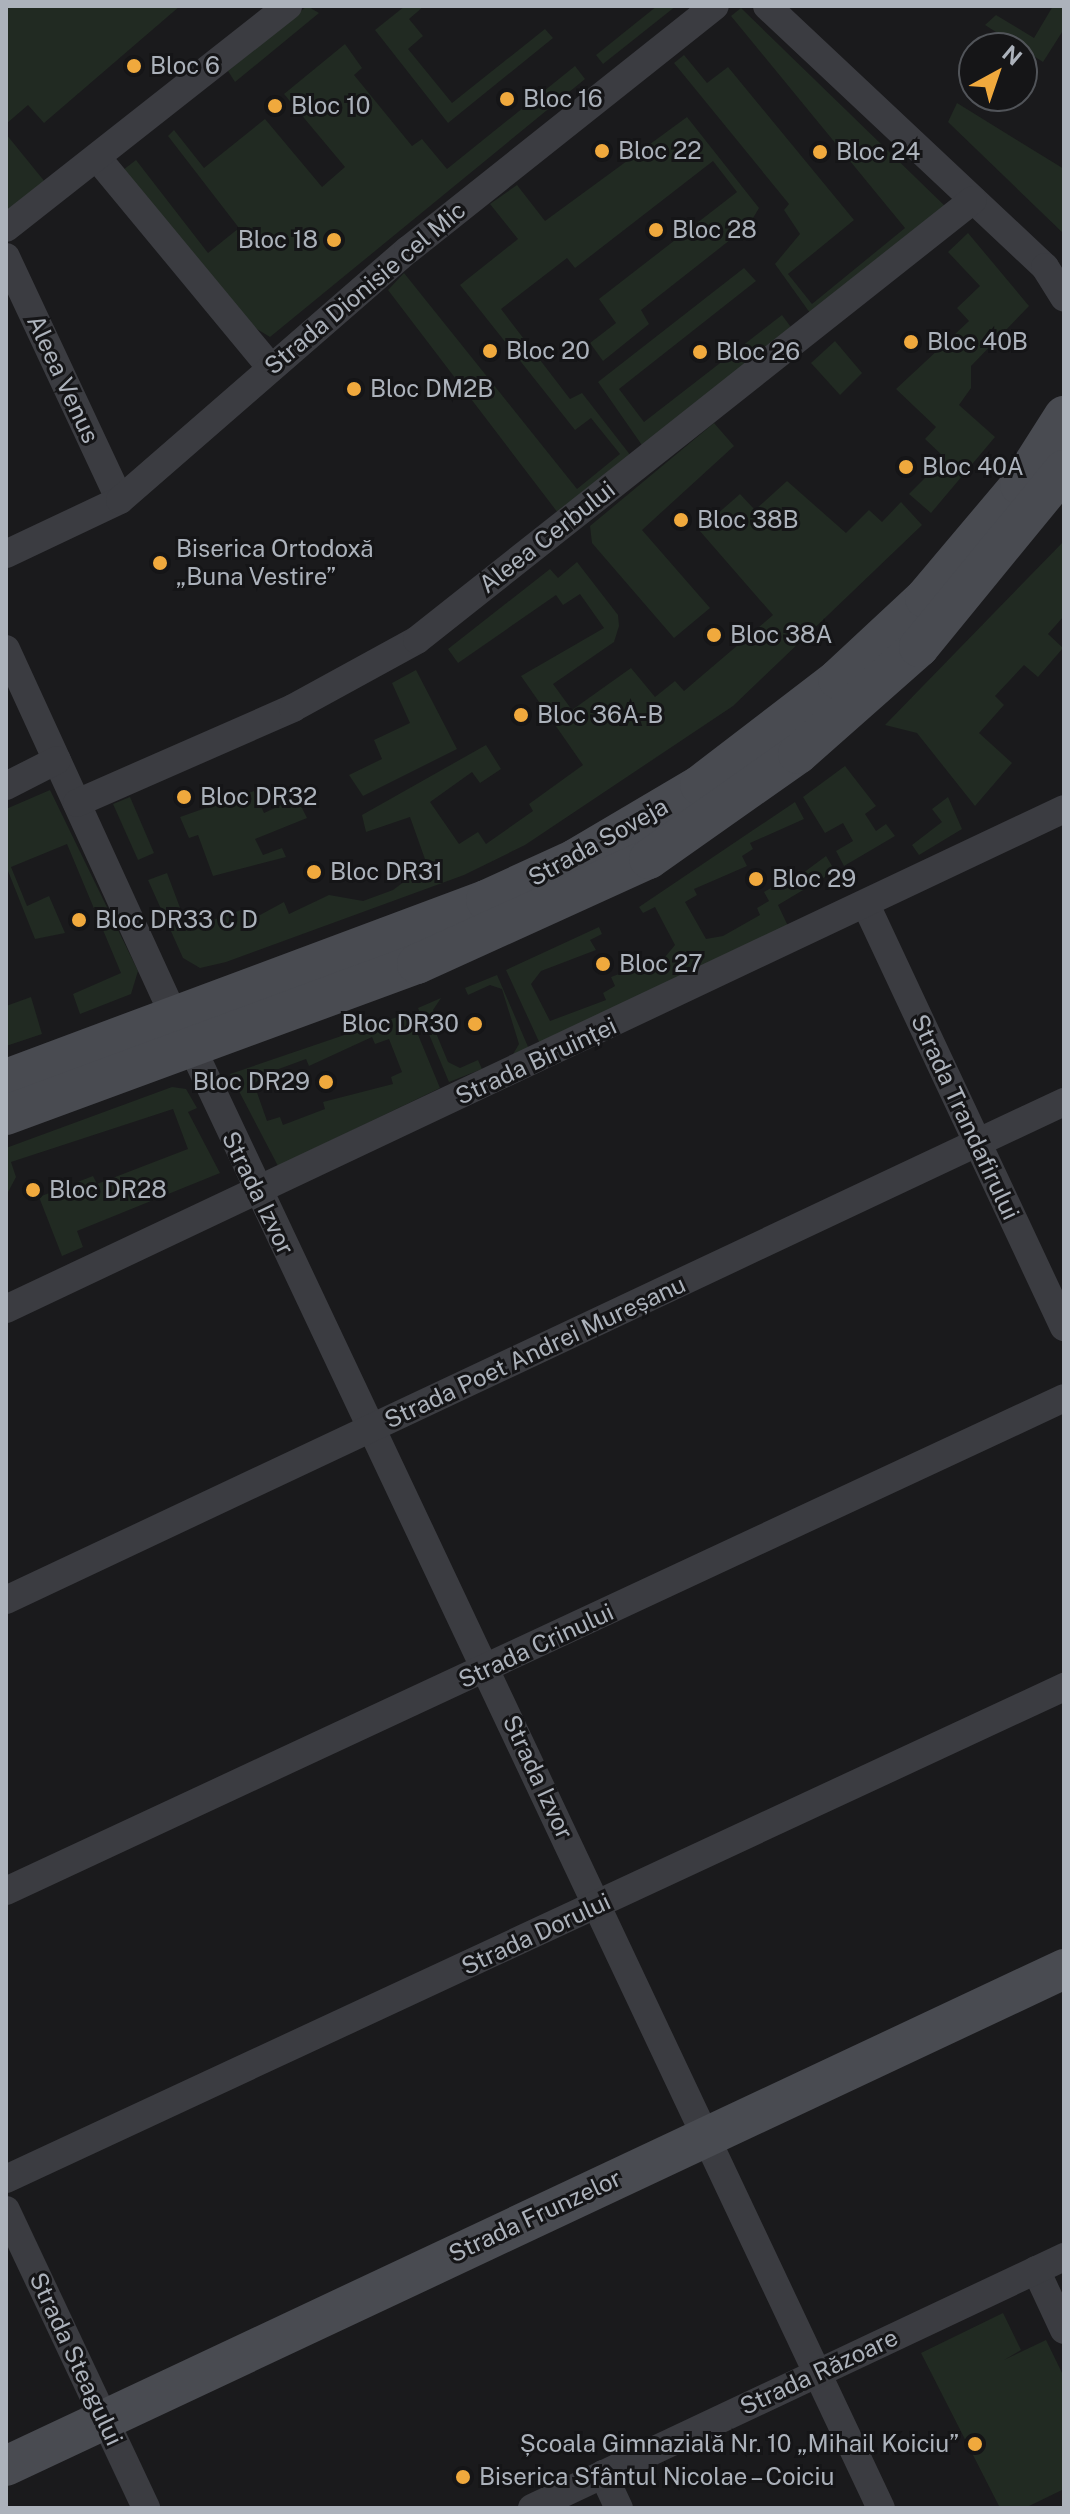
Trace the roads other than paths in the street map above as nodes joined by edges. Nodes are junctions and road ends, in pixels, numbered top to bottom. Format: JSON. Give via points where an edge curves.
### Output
{"nodes":[{"id":1,"x":288,"y":6,"type":"edge"},
{"id":2,"x":715,"y":6,"type":"edge"},
{"id":3,"x":767,"y":6,"type":"edge"},
{"id":4,"x":99,"y":160,"type":"junction"},
{"id":5,"x":973,"y":200,"type":"junction"},
{"id":6,"x":6,"y":228,"type":"edge"},
{"id":7,"x":6,"y":257,"type":"edge"},
{"id":8,"x":1054,"y":272,"type":"edge"},
{"id":9,"x":1064,"y":298,"type":"edge"},
{"id":10,"x":270,"y":367,"type":"junction"},
{"id":11,"x":1064,"y":416,"type":"edge"},
{"id":12,"x":1064,"y":470,"type":"edge"},
{"id":13,"x":120,"y":500,"type":"junction"},
{"id":14,"x":6,"y":554,"type":"edge"},
{"id":15,"x":6,"y":649,"type":"edge"},
{"id":16,"x":57,"y":760,"type":"junction"},
{"id":17,"x":6,"y":786,"type":"edge"},
{"id":18,"x":77,"y":803,"type":"junction"},
{"id":19,"x":1064,"y":809,"type":"edge"},
{"id":20,"x":867,"y":907,"type":"junction"},
{"id":21,"x":183,"y":1032,"type":"junction"},
{"id":22,"x":6,"y":1079,"type":"edge"},
{"id":23,"x":1064,"y":1102,"type":"edge"},
{"id":24,"x":6,"y":1115,"type":"edge"},
{"id":25,"x":977,"y":1143,"type":"junction"},
{"id":26,"x":256,"y":1191,"type":"junction"},
{"id":27,"x":6,"y":1309,"type":"edge"},
{"id":28,"x":1064,"y":1327,"type":"edge"},
{"id":29,"x":1064,"y":1398,"type":"edge"},
{"id":30,"x":374,"y":1428,"type":"junction"},
{"id":31,"x":6,"y":1600,"type":"edge"},
{"id":32,"x":487,"y":1669,"type":"junction"},
{"id":33,"x":1064,"y":1687,"type":"edge"},
{"id":34,"x":6,"y":1891,"type":"edge"},
{"id":35,"x":598,"y":1906,"type":"junction"},
{"id":36,"x":1064,"y":1969,"type":"edge"},
{"id":37,"x":707,"y":2135,"type":"junction"},
{"id":38,"x":6,"y":2179,"type":"edge"},
{"id":39,"x":6,"y":2210,"type":"edge"},
{"id":40,"x":1064,"y":2257,"type":"edge"},
{"id":41,"x":1036,"y":2270,"type":"junction"},
{"id":42,"x":1064,"y":2330,"type":"edge"},
{"id":43,"x":818,"y":2372,"type":"junction"},
{"id":44,"x":104,"y":2419,"type":"junction"},
{"id":45,"x":6,"y":2466,"type":"edge"},
{"id":46,"x":603,"y":2474,"type":"junction"},
{"id":47,"x":146,"y":2508,"type":"edge"},
{"id":48,"x":532,"y":2508,"type":"edge"},
{"id":49,"x":619,"y":2508,"type":"edge"},
{"id":50,"x":881,"y":2508,"type":"edge"}],
"edges":[{"from":1,"to":4,"type":"street"},
{"from":2,"to":10,"type":"street","name":"Strada Dionisie cel Mic"},
{"from":3,"to":5,"type":"street"},
{"from":4,"to":6,"type":"street"},
{"from":4,"to":10,"type":"street"},
{"from":5,"to":8,"type":"street"},
{"from":5,"to":18,"type":"street","name":"Aleea Cerbului","via":[[417,640],[293,708]]},
{"from":7,"to":13,"type":"street","name":"Aleea Venus"},
{"from":8,"to":9,"type":"street"},
{"from":10,"to":13,"type":"street","name":"Strada Dionisie cel Mic"},
{"from":11,"to":21,"type":"main road","name":"Strada Soveja","via":[[1020,485],[914,609],[794,715],[700,785],[575,859]]},
{"from":12,"to":21,"type":"main road","name":"Strada Soveja","via":[[919,647],[798,754],[649,859],[520,922]]},
{"from":13,"to":14,"type":"street","name":"Strada Dionisie cel Mic"},
{"from":15,"to":16,"type":"street","name":"Strada Izvor"},
{"from":16,"to":17,"type":"street"},
{"from":16,"to":18,"type":"street","name":"Strada Izvor"},
{"from":18,"to":21,"type":"street","name":"Strada Izvor"},
{"from":19,"to":20,"type":"street","name":"Strada Biruinței"},
{"from":20,"to":25,"type":"street","name":"Strada Trandafirului"},
{"from":20,"to":26,"type":"street","name":"Strada Biruinței"},
{"from":21,"to":22,"type":"main road","name":"Strada Soveja"},
{"from":21,"to":24,"type":"main road","name":"Strada Soveja"},
{"from":21,"to":26,"type":"street","name":"Strada Izvor"},
{"from":23,"to":25,"type":"street","name":"Strada Poet Andrei Mureșanu"},
{"from":25,"to":28,"type":"street","name":"Strada Trandafirului"},
{"from":25,"to":30,"type":"street","name":"Strada Poet Andrei Mureșanu"},
{"from":26,"to":27,"type":"street","name":"Strada Biruinței"},
{"from":26,"to":30,"type":"street","name":"Strada Izvor"},
{"from":29,"to":32,"type":"street","name":"Strada Crinului"},
{"from":30,"to":31,"type":"street","name":"Strada Poet Andrei Mureșanu"},
{"from":30,"to":32,"type":"street","name":"Strada Izvor"},
{"from":32,"to":34,"type":"street","name":"Strada Crinului"},
{"from":32,"to":35,"type":"street","name":"Strada Izvor"},
{"from":33,"to":35,"type":"street","name":"Strada Dorului"},
{"from":35,"to":37,"type":"street","name":"Strada Izvor"},
{"from":35,"to":38,"type":"street","name":"Strada Dorului"},
{"from":36,"to":37,"type":"main road","name":"Strada Frunzelor"},
{"from":37,"to":43,"type":"street","name":"Strada Izvor"},
{"from":37,"to":44,"type":"main road","name":"Strada Frunzelor"},
{"from":39,"to":44,"type":"street","name":"Strada Steagului"},
{"from":40,"to":41,"type":"street","name":"Strada Răzoare"},
{"from":41,"to":42,"type":"street"},
{"from":41,"to":43,"type":"street","name":"Strada Răzoare"},
{"from":43,"to":46,"type":"street","name":"Strada Răzoare"},
{"from":43,"to":50,"type":"street","name":"Strada Izvor"},
{"from":44,"to":45,"type":"main road","name":"Strada Frunzelor"},
{"from":44,"to":47,"type":"street","name":"Strada Steagului"},
{"from":46,"to":48,"type":"street","name":"Strada Răzoare"},
{"from":46,"to":49,"type":"street"}]}
